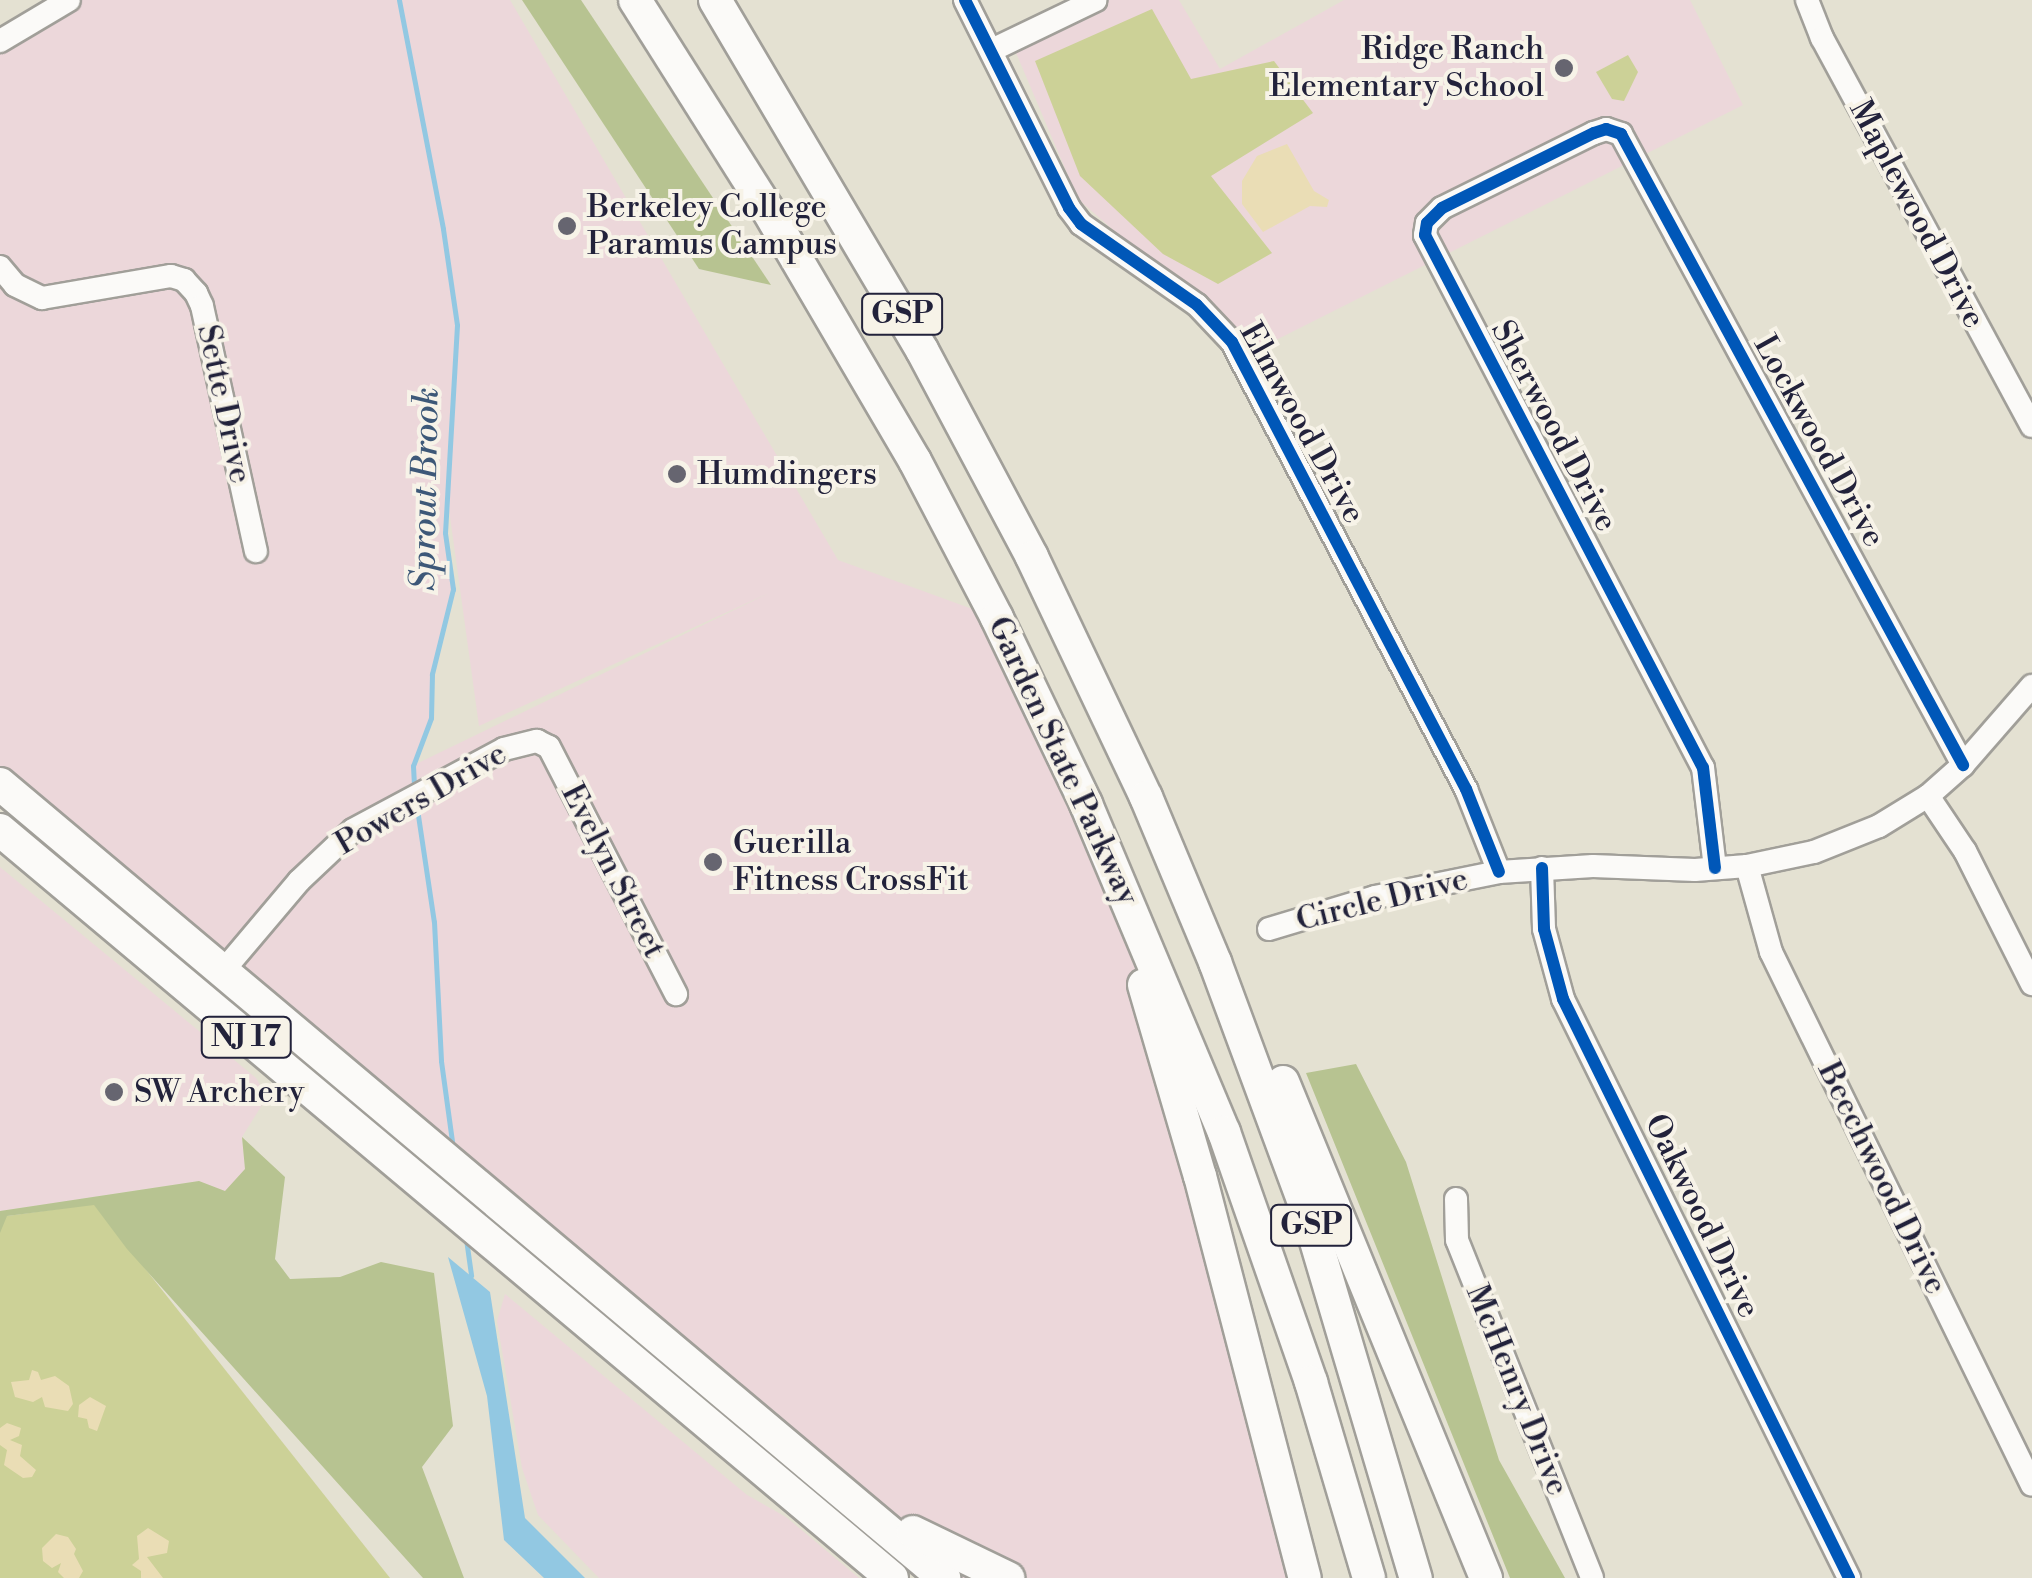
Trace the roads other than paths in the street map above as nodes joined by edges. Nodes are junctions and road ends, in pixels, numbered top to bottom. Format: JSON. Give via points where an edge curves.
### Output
{"nodes":[{"id":1,"x":69,"y":0,"type":"edge"},
{"id":2,"x":635,"y":0,"type":"edge"},
{"id":3,"x":715,"y":0,"type":"edge"},
{"id":4,"x":965,"y":0,"type":"edge"},
{"id":5,"x":1096,"y":0,"type":"edge"},
{"id":6,"x":1808,"y":0,"type":"edge"},
{"id":7,"x":0,"y":41,"type":"edge"},
{"id":8,"x":992,"y":50,"type":"junction"},
{"id":9,"x":1626,"y":144,"type":"joint"},
{"id":10,"x":0,"y":268,"type":"edge"},
{"id":11,"x":2032,"y":426,"type":"edge"},
{"id":12,"x":256,"y":550,"type":"dead end"},
{"id":13,"x":2032,"y":686,"type":"edge"},
{"id":14,"x":549,"y":748,"type":"joint"},
{"id":15,"x":1964,"y":765,"type":"junction"},
{"id":16,"x":0,"y":784,"type":"edge"},
{"id":17,"x":1928,"y":796,"type":"junction"},
{"id":18,"x":1086,"y":804,"type":"junction"},
{"id":19,"x":0,"y":830,"type":"edge"},
{"id":20,"x":1747,"y":866,"type":"junction"},
{"id":21,"x":1542,"y":868,"type":"junction"},
{"id":22,"x":1715,"y":868,"type":"junction"},
{"id":23,"x":1499,"y":872,"type":"junction"},
{"id":24,"x":1181,"y":880,"type":"junction"},
{"id":25,"x":1269,"y":929,"type":"dead end"},
{"id":26,"x":223,"y":972,"type":"junction"},
{"id":27,"x":2032,"y":984,"type":"edge"},
{"id":28,"x":676,"y":994,"type":"dead end"},
{"id":29,"x":1456,"y":1199,"type":"dead end"},
{"id":30,"x":812,"y":1466,"type":"junction"},
{"id":31,"x":2032,"y":1485,"type":"edge"},
{"id":32,"x":892,"y":1578,"type":"edge"},
{"id":33,"x":944,"y":1578,"type":"edge"},
{"id":34,"x":1008,"y":1578,"type":"edge"},
{"id":35,"x":1305,"y":1578,"type":"edge"},
{"id":36,"x":1369,"y":1578,"type":"edge"},
{"id":37,"x":1416,"y":1578,"type":"edge"},
{"id":38,"x":1486,"y":1578,"type":"edge"},
{"id":39,"x":1592,"y":1578,"type":"edge"},
{"id":40,"x":1849,"y":1578,"type":"edge"}],
"edges":[{"from":1,"to":7,"type":"street"},
{"from":2,"to":18,"type":"highway","name":"Garden State Parkway","number":"GSP","via":[[906,446]]},
{"from":3,"to":24,"type":"highway","name":"Garden State Parkway","number":"GSP","via":[[978,452],[1079,653]]},
{"from":4,"to":8,"type":"street","name":"Elmwood Drive"},
{"from":5,"to":8,"type":"street"},
{"from":6,"to":11,"type":"street","name":"Maplewood Drive","via":[[1822,38]]},
{"from":8,"to":23,"type":"street","name":"Elmwood Drive","via":[[1081,224],[1197,305],[1232,342],[1466,789]]},
{"from":9,"to":15,"type":"street","name":"Lockwood Drive"},
{"from":9,"to":22,"type":"street","name":"Sherwood Drive","via":[[1614,130],[1594,133],[1442,208],[1425,235],[1703,768]]},
{"from":10,"to":12,"type":"street","name":"Sette Drive","via":[[15,285],[42,298],[171,276],[196,293]]},
{"from":13,"to":15,"type":"street","name":"Circle Drive"},
{"from":14,"to":26,"type":"street","name":"Powers Drive","via":[[524,741],[334,845]]},
{"from":14,"to":28,"type":"street","name":"Evelyn Street"},
{"from":15,"to":17,"type":"street","name":"Circle Drive"},
{"from":16,"to":26,"type":"highway","number":"NJ 17"},
{"from":17,"to":20,"type":"street","name":"Circle Drive","via":[[1847,841]]},
{"from":17,"to":27,"type":"street","via":[[1965,852]]},
{"from":18,"to":35,"type":"highway","via":[[1180,1104]]},
{"from":18,"to":36,"type":"highway","name":"Garden State Parkway","number":"GSP","via":[[1230,1148],[1311,1382]]},
{"from":19,"to":32,"type":"highway","number":"NJ 17"},
{"from":20,"to":22,"type":"street","name":"Circle Drive"},
{"from":20,"to":31,"type":"street","name":"Beechwood Drive","via":[[1771,952]]},
{"from":21,"to":22,"type":"street","name":"Circle Drive"},
{"from":21,"to":23,"type":"street","name":"Circle Drive"},
{"from":21,"to":40,"type":"street","name":"Oakwood Drive","via":[[1544,929],[1563,999]]},
{"from":23,"to":25,"type":"street","name":"Circle Drive","via":[[1375,897]]},
{"from":24,"to":37,"type":"highway","name":"Garden State Parkway","number":"GSP","via":[[1313,1228]]},
{"from":24,"to":38,"type":"highway","via":[[1258,1022]]},
{"from":26,"to":30,"type":"highway","number":"NJ 17"},
{"from":29,"to":39,"type":"street","name":"McHenry Drive","via":[[1458,1240]]},
{"from":30,"to":33,"type":"highway","number":"NJ 17"},
{"from":30,"to":34,"type":"highway","via":[[925,1540]]}]}
